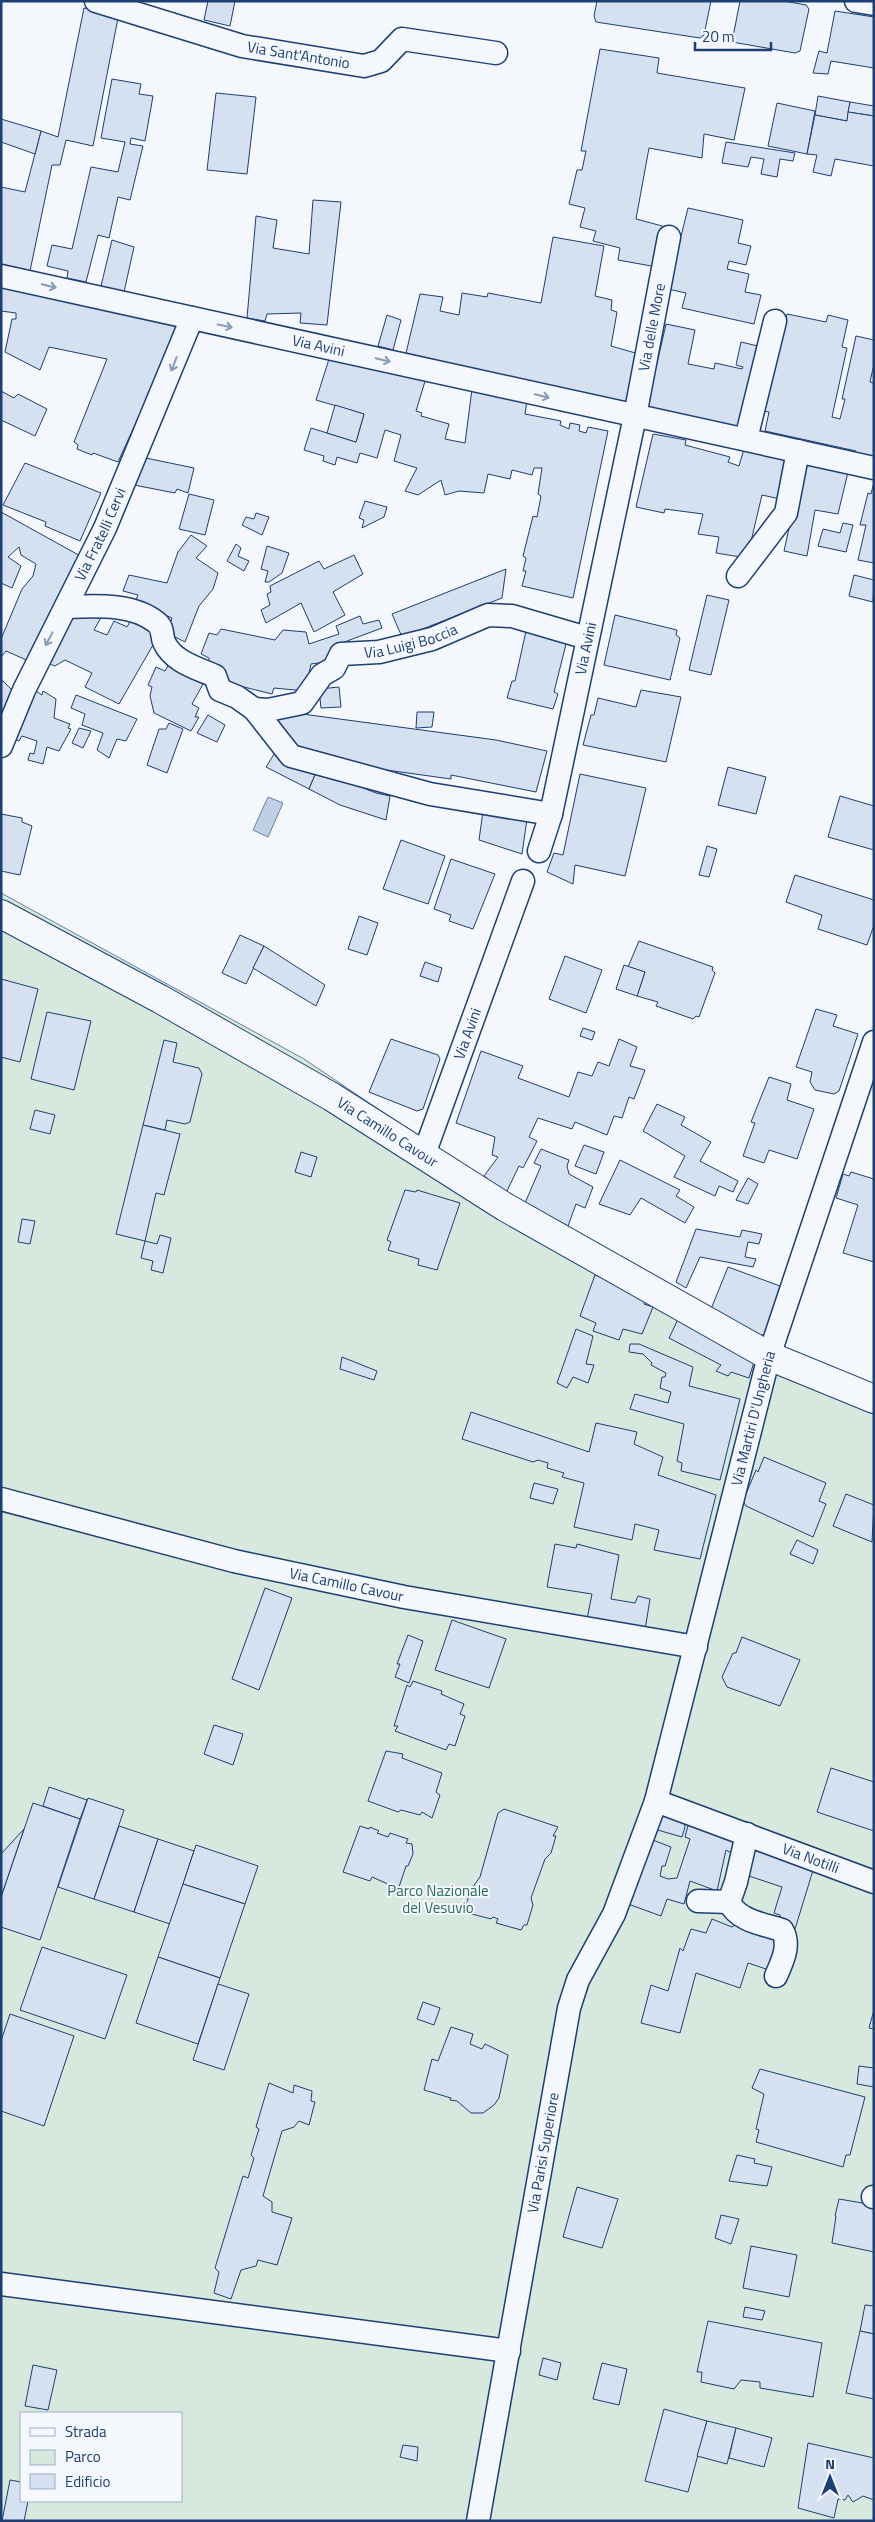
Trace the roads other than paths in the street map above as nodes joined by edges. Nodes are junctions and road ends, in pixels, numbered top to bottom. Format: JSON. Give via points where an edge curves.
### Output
{"nodes":[{"id":1,"x":96,"y":1,"type":"edge"},
{"id":2,"x":856,"y":1,"type":"edge"},
{"id":3,"x":874,"y":4,"type":"edge"},
{"id":4,"x":496,"y":53,"type":"dead end"},
{"id":5,"x":669,"y":237,"type":"dead end"},
{"id":6,"x":1,"y":276,"type":"edge"},
{"id":7,"x":192,"y":318,"type":"junction"},
{"id":8,"x":775,"y":321,"type":"dead end"},
{"id":9,"x":635,"y":416,"type":"junction"},
{"id":10,"x":746,"y":440,"type":"junction"},
{"id":11,"x":798,"y":451,"type":"junction"},
{"id":12,"x":874,"y":468,"type":"edge"},
{"id":13,"x":738,"y":576,"type":"dead end"},
{"id":14,"x":66,"y":607,"type":"junction"},
{"id":15,"x":588,"y":638,"type":"junction"},
{"id":16,"x":254,"y":709,"type":"junction"},
{"id":17,"x":1,"y":746,"type":"edge"},
{"id":18,"x":551,"y":814,"type":"junction"},
{"id":19,"x":539,"y":851,"type":"dead end"},
{"id":20,"x":523,"y":881,"type":"dead end"},
{"id":21,"x":1,"y":914,"type":"edge"},
{"id":22,"x":874,"y":1042,"type":"edge"},
{"id":23,"x":423,"y":1157,"type":"junction"},
{"id":24,"x":769,"y":1356,"type":"junction"},
{"id":25,"x":874,"y":1399,"type":"edge"},
{"id":26,"x":1,"y":1499,"type":"edge"},
{"id":27,"x":696,"y":1647,"type":"junction"},
{"id":28,"x":656,"y":1800,"type":"junction"},
{"id":29,"x":747,"y":1834,"type":"junction"},
{"id":30,"x":874,"y":1882,"type":"edge"},
{"id":31,"x":698,"y":1901,"type":"dead end"},
{"id":32,"x":729,"y":1902,"type":"junction"},
{"id":33,"x":776,"y":1976,"type":"dead end"},
{"id":34,"x":1,"y":2284,"type":"edge"},
{"id":35,"x":510,"y":2351,"type":"junction"},
{"id":36,"x":478,"y":2521,"type":"edge"}],
"edges":[{"from":1,"to":4,"type":"street","name":"Via Sant'Antonio","via":[[242,46],[364,66],[381,61],[402,39]]},
{"from":2,"to":3,"type":"street"},
{"from":5,"to":9,"type":"street","name":"Via delle More"},
{"from":6,"to":7,"type":"street","name":"Via Avini","one_way":true},
{"from":7,"to":9,"type":"street","name":"Via Avini","one_way":true},
{"from":7,"to":14,"type":"street","name":"Via Fratelli Cervi","one_way":true,"via":[[105,528]]},
{"from":8,"to":10,"type":"street"},
{"from":9,"to":10,"type":"street","name":"Via Avini"},
{"from":9,"to":15,"type":"street","name":"Via Avini"},
{"from":10,"to":11,"type":"street","name":"Via Avini"},
{"from":11,"to":12,"type":"street","name":"Via Avini"},
{"from":11,"to":13,"type":"street","via":[[786,513]]},
{"from":14,"to":16,"type":"street","via":[[103,605],[135,612],[156,622],[163,630],[163,640],[180,661],[215,676],[220,690]]},
{"from":14,"to":17,"type":"street","name":"Via Fratelli Cervi","one_way":true,"via":[[24,690]]},
{"from":15,"to":16,"type":"street","name":"Via Luigi Boccia","via":[[512,616],[488,616],[432,639],[379,652],[341,654],[334,668],[322,675],[302,703],[268,710]]},
{"from":15,"to":18,"type":"street","name":"Via Avini"},
{"from":16,"to":18,"type":"street","via":[[291,756],[430,794]]},
{"from":18,"to":19,"type":"street","name":"Via Avini"},
{"from":20,"to":23,"type":"street","name":"Via Avini"},
{"from":21,"to":23,"type":"street","name":"Via Camillo Cavour","via":[[160,998],[332,1097]]},
{"from":22,"to":24,"type":"street","name":"Via Martiri D'Ungheria"},
{"from":23,"to":24,"type":"street","name":"Via Camillo Cavour"},
{"from":24,"to":25,"type":"street","name":"Via Camillo Cavour"},
{"from":24,"to":27,"type":"street","name":"Via Martiri D'Ungheria"},
{"from":26,"to":27,"type":"street","name":"Via Camillo Cavour","via":[[243,1564],[404,1597]]},
{"from":27,"to":28,"type":"street","name":"Via Martiri D'Ungheria"},
{"from":28,"to":29,"type":"street","name":"Via Notilli"},
{"from":28,"to":35,"type":"street","name":"Via Parisi Superiore","via":[[614,1914],[578,1980],[569,2008]]},
{"from":29,"to":30,"type":"street","name":"Via Notilli"},
{"from":29,"to":32,"type":"street"},
{"from":31,"to":32,"type":"street"},
{"from":32,"to":33,"type":"street","via":[[733,1911],[743,1917],[782,1930],[786,1936],[784,1958]]},
{"from":34,"to":35,"type":"street"},
{"from":35,"to":36,"type":"street","name":"Via Parisi Superiore"}]}
